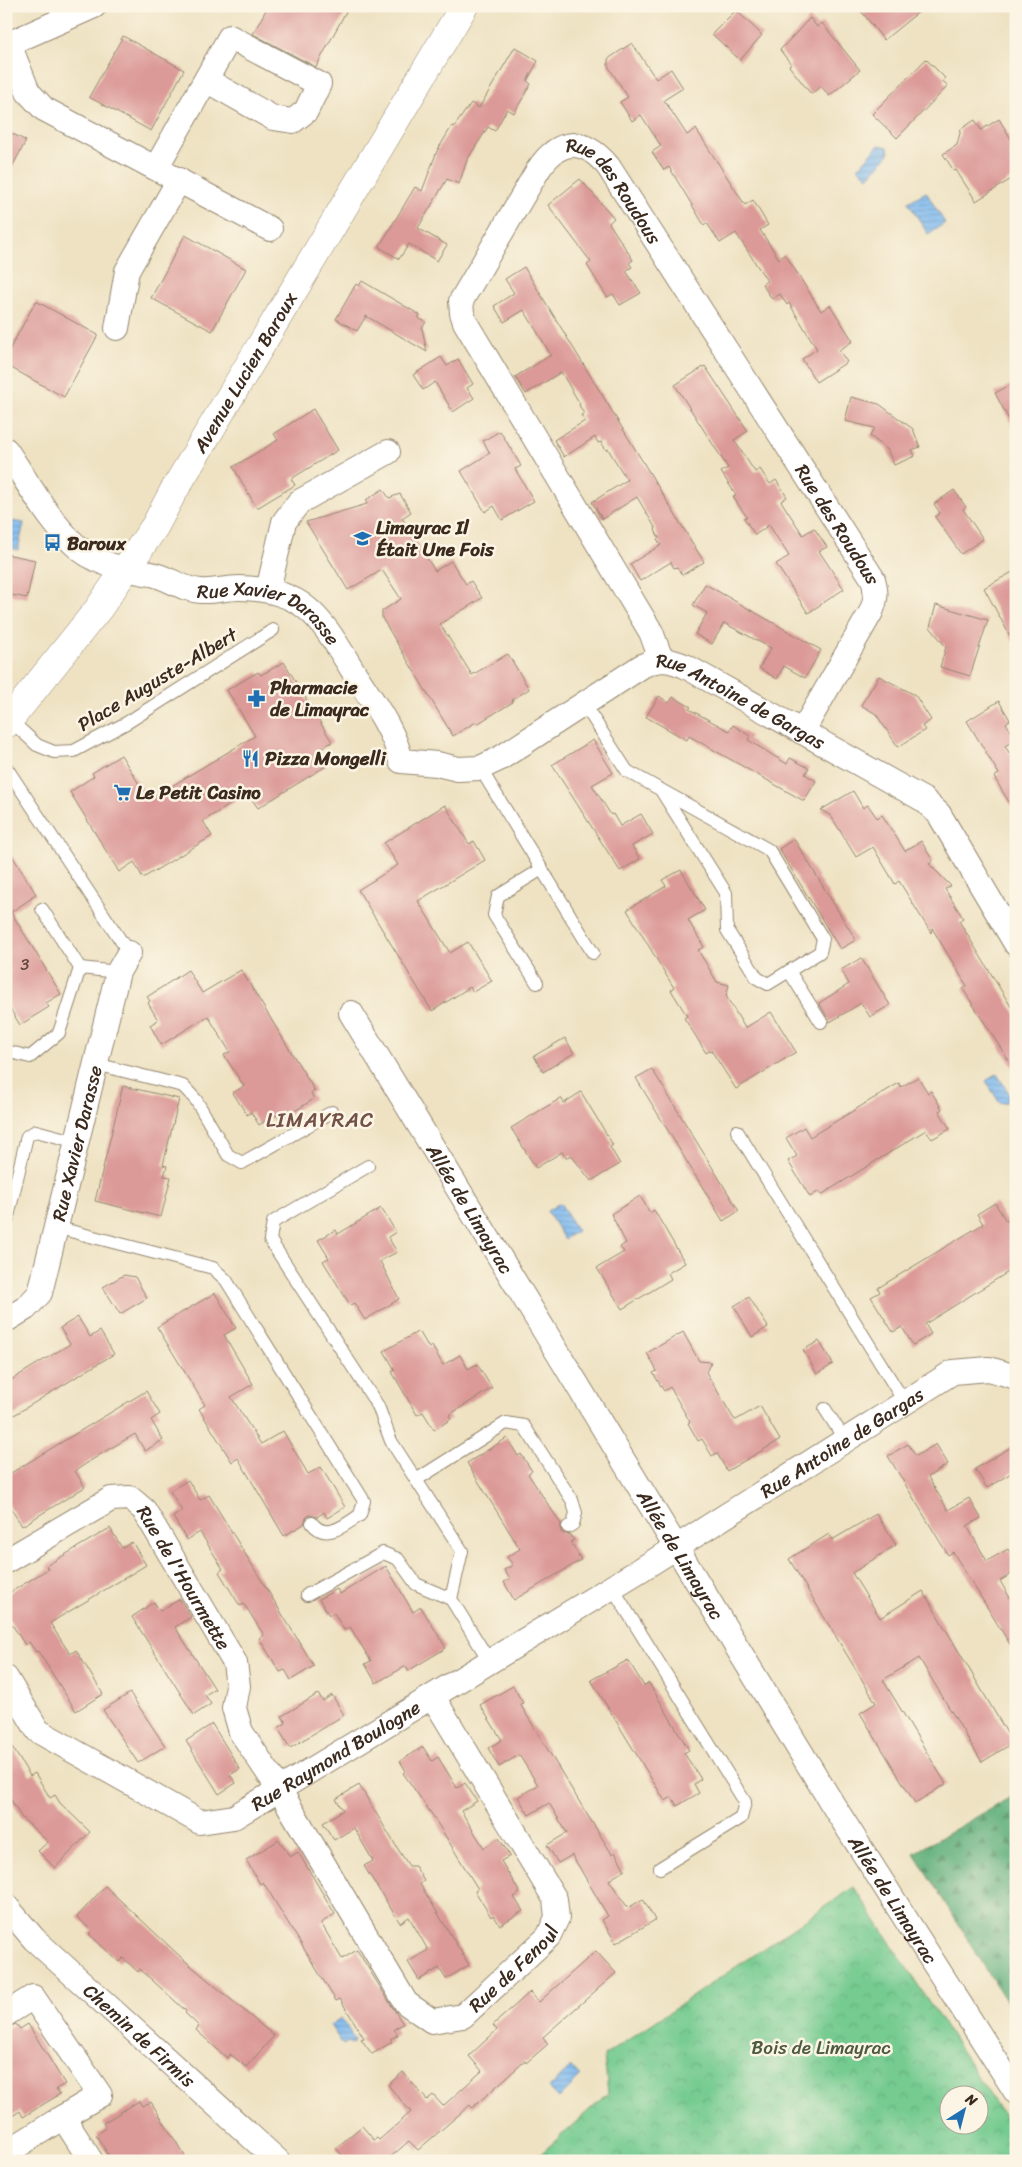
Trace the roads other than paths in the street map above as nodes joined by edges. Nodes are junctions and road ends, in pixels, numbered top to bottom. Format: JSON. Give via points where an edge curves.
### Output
{"nodes":[{"id":1,"x":94,"y":6,"type":"edge"},
{"id":2,"x":464,"y":6,"type":"edge"},
{"id":3,"x":48,"y":16,"type":"edge"},
{"id":4,"x":7,"y":45,"type":"edge"},
{"id":5,"x":206,"y":80,"type":"dead end"},
{"id":6,"x":156,"y":168,"type":"junction"},
{"id":7,"x":178,"y":180,"type":"junction"},
{"id":8,"x":270,"y":229,"type":"dead end"},
{"id":9,"x":116,"y":328,"type":"dead end"},
{"id":10,"x":6,"y":450,"type":"edge"},
{"id":11,"x":388,"y":452,"type":"dead end"},
{"id":12,"x":124,"y":570,"type":"junction"},
{"id":13,"x":268,"y":590,"type":"junction"},
{"id":14,"x":273,"y":630,"type":"dead end"},
{"id":15,"x":661,"y":659,"type":"junction"},
{"id":16,"x":584,"y":704,"type":"junction"},
{"id":17,"x":8,"y":722,"type":"edge"},
{"id":18,"x":802,"y":732,"type":"junction"},
{"id":19,"x":401,"y":760,"type":"joint"},
{"id":20,"x":6,"y":766,"type":"edge"},
{"id":21,"x":480,"y":768,"type":"junction"},
{"id":22,"x":662,"y":792,"type":"junction"},
{"id":23,"x":542,"y":869,"type":"junction"},
{"id":24,"x":42,"y":909,"type":"dead end"},
{"id":25,"x":1016,"y":944,"type":"edge"},
{"id":26,"x":593,"y":953,"type":"dead end"},
{"id":27,"x":124,"y":963,"type":"junction"},
{"id":28,"x":80,"y":968,"type":"junction"},
{"id":29,"x":789,"y":971,"type":"junction"},
{"id":30,"x":537,"y":984,"type":"dead end"},
{"id":31,"x":351,"y":1013,"type":"dead end"},
{"id":32,"x":821,"y":1022,"type":"dead end"},
{"id":33,"x":6,"y":1051,"type":"edge"},
{"id":34,"x":96,"y":1064,"type":"junction"},
{"id":35,"x":332,"y":1112,"type":"dead end"},
{"id":36,"x":738,"y":1131,"type":"dead end"},
{"id":37,"x":77,"y":1142,"type":"junction"},
{"id":38,"x":368,"y":1166,"type":"dead end"},
{"id":39,"x":6,"y":1225,"type":"edge"},
{"id":40,"x":55,"y":1227,"type":"junction"},
{"id":41,"x":6,"y":1320,"type":"edge"},
{"id":42,"x":1016,"y":1377,"type":"edge"},
{"id":43,"x":904,"y":1403,"type":"junction"},
{"id":44,"x":825,"y":1409,"type":"dead end"},
{"id":45,"x":845,"y":1440,"type":"junction"},
{"id":46,"x":416,"y":1480,"type":"junction"},
{"id":47,"x":312,"y":1523,"type":"dead end"},
{"id":48,"x":568,"y":1527,"type":"dead end"},
{"id":49,"x":677,"y":1547,"type":"junction"},
{"id":50,"x":6,"y":1562,"type":"edge"},
{"id":51,"x":612,"y":1587,"type":"junction"},
{"id":52,"x":307,"y":1595,"type":"dead end"},
{"id":53,"x":451,"y":1599,"type":"junction"},
{"id":54,"x":490,"y":1662,"type":"junction"},
{"id":55,"x":6,"y":1678,"type":"edge"},
{"id":56,"x":433,"y":1697,"type":"junction"},
{"id":57,"x":278,"y":1789,"type":"junction"},
{"id":58,"x":660,"y":1868,"type":"dead end"},
{"id":59,"x":6,"y":1906,"type":"edge"},
{"id":60,"x":6,"y":2014,"type":"edge"},
{"id":61,"x":1016,"y":2092,"type":"edge"},
{"id":62,"x":63,"y":2117,"type":"junction"},
{"id":63,"x":6,"y":2153,"type":"edge"},
{"id":64,"x":91,"y":2161,"type":"edge"},
{"id":65,"x":278,"y":2161,"type":"edge"}],
"edges":[{"from":1,"to":3,"type":"street"},
{"from":2,"to":12,"type":"street","name":"Avenue Lucien Baroux","via":[[155,526]]},
{"from":3,"to":4,"type":"street"},
{"from":4,"to":6,"type":"street","via":[[28,92],[44,109]]},
{"from":5,"to":6,"type":"street"},
{"from":6,"to":7,"type":"street"},
{"from":7,"to":8,"type":"street"},
{"from":7,"to":9,"type":"street","via":[[128,271]]},
{"from":10,"to":12,"type":"street","name":"Rue Xavier Darasse","via":[[71,542],[90,557]]},
{"from":11,"to":13,"type":"street","via":[[299,502],[284,522]]},
{"from":12,"to":13,"type":"street","name":"Rue Xavier Darasse","via":[[154,574],[201,592],[237,588]]},
{"from":12,"to":17,"type":"street","name":"Avenue Lucien Baroux","via":[[99,608]]},
{"from":13,"to":19,"type":"street","name":"Rue Xavier Darasse","via":[[295,599],[324,623],[388,727],[398,745]]},
{"from":14,"to":17,"type":"lane","name":"Place Auguste-Albert","via":[[74,751],[54,752],[37,745]]},
{"from":15,"to":16,"type":"street","name":"Rue Antoine de Gargas","via":[[642,666]]},
{"from":15,"to":18,"type":"street","name":"Rue Antoine de Gargas","via":[[685,666]]},
{"from":15,"to":18,"type":"street","name":"Rue des Roudous","via":[[651,632],[462,313],[466,292],[538,170],[547,156],[569,144],[589,148],[608,166],[873,579],[876,601],[871,612]]},
{"from":16,"to":21,"type":"street","name":"Rue Antoine de Gargas"},
{"from":16,"to":22,"type":"lane","via":[[626,771]]},
{"from":18,"to":25,"type":"street","name":"Rue Antoine de Gargas","via":[[924,800],[939,814]]},
{"from":19,"to":21,"type":"street","name":"Rue Antoine de Gargas","via":[[458,770]]},
{"from":20,"to":27,"type":"lane"},
{"from":21,"to":23,"type":"lane"},
{"from":22,"to":29,"type":"lane","via":[[726,893],[727,930],[756,978],[768,984]]},
{"from":22,"to":29,"type":"lane","via":[[768,850],[823,939],[820,952]]},
{"from":23,"to":26,"type":"lane"},
{"from":23,"to":30,"type":"lane","via":[[498,896],[494,915]]},
{"from":24,"to":28,"type":"lane"},
{"from":27,"to":28,"type":"lane"},
{"from":27,"to":34,"type":"street","name":"Rue Xavier Darasse"},
{"from":28,"to":33,"type":"lane","via":[[59,1033],[30,1057]]},
{"from":29,"to":32,"type":"lane"},
{"from":31,"to":49,"type":"street","name":"Allée de Limayrac"},
{"from":34,"to":35,"type":"lane","via":[[183,1086],[196,1100],[228,1155],[242,1163]]},
{"from":34,"to":37,"type":"street","name":"Rue Xavier Darasse"},
{"from":36,"to":43,"type":"lane"},
{"from":37,"to":39,"type":"lane","via":[[36,1131],[27,1136]]},
{"from":37,"to":40,"type":"street","name":"Rue Xavier Darasse"},
{"from":38,"to":46,"type":"lane","via":[[273,1222],[270,1240],[378,1406],[391,1441]]},
{"from":40,"to":41,"type":"street","name":"Rue Xavier Darasse","via":[[40,1293],[26,1308]]},
{"from":40,"to":47,"type":"lane","via":[[213,1268],[226,1280],[364,1501],[360,1515],[334,1531],[323,1531]]},
{"from":42,"to":43,"type":"street","name":"Rue Antoine de Gargas","via":[[989,1369],[953,1372]]},
{"from":43,"to":45,"type":"street","name":"Rue Antoine de Gargas"},
{"from":44,"to":45,"type":"lane"},
{"from":45,"to":49,"type":"street","name":"Rue Antoine de Gargas"},
{"from":46,"to":48,"type":"lane","via":[[506,1422],[524,1426],[572,1500],[576,1512],[573,1524]]},
{"from":46,"to":53,"type":"lane","via":[[462,1551]]},
{"from":49,"to":51,"type":"street","name":"Rue Raymond Boulogne"},
{"from":49,"to":61,"type":"street","name":"Allée de Limayrac","via":[[838,1813]]},
{"from":50,"to":57,"type":"street","name":"Rue de l'Hourmette","via":[[111,1499],[130,1498],[144,1510],[235,1663],[238,1686],[234,1708],[241,1732]]},
{"from":51,"to":54,"type":"street","name":"Rue Raymond Boulogne"},
{"from":51,"to":58,"type":"lane","via":[[745,1802],[741,1818]]},
{"from":52,"to":53,"type":"lane","via":[[383,1552],[398,1559],[416,1584]]},
{"from":53,"to":54,"type":"lane"},
{"from":54,"to":56,"type":"street","name":"Rue Raymond Boulogne"},
{"from":55,"to":57,"type":"street","name":"Rue Raymond Boulogne","via":[[38,1732],[200,1822],[234,1817]]},
{"from":56,"to":57,"type":"street","name":"Rue Raymond Boulogne"},
{"from":56,"to":57,"type":"street","name":"Rue de Fenoul","via":[[555,1900],[557,1918],[548,1937],[463,2016],[432,2021],[406,2003]]},
{"from":59,"to":65,"type":"street","name":"Chemin de Firmis","via":[[34,1939]]},
{"from":60,"to":62,"type":"street","via":[[33,1997],[100,2095]]},
{"from":62,"to":63,"type":"street"},
{"from":62,"to":64,"type":"street"}]}
